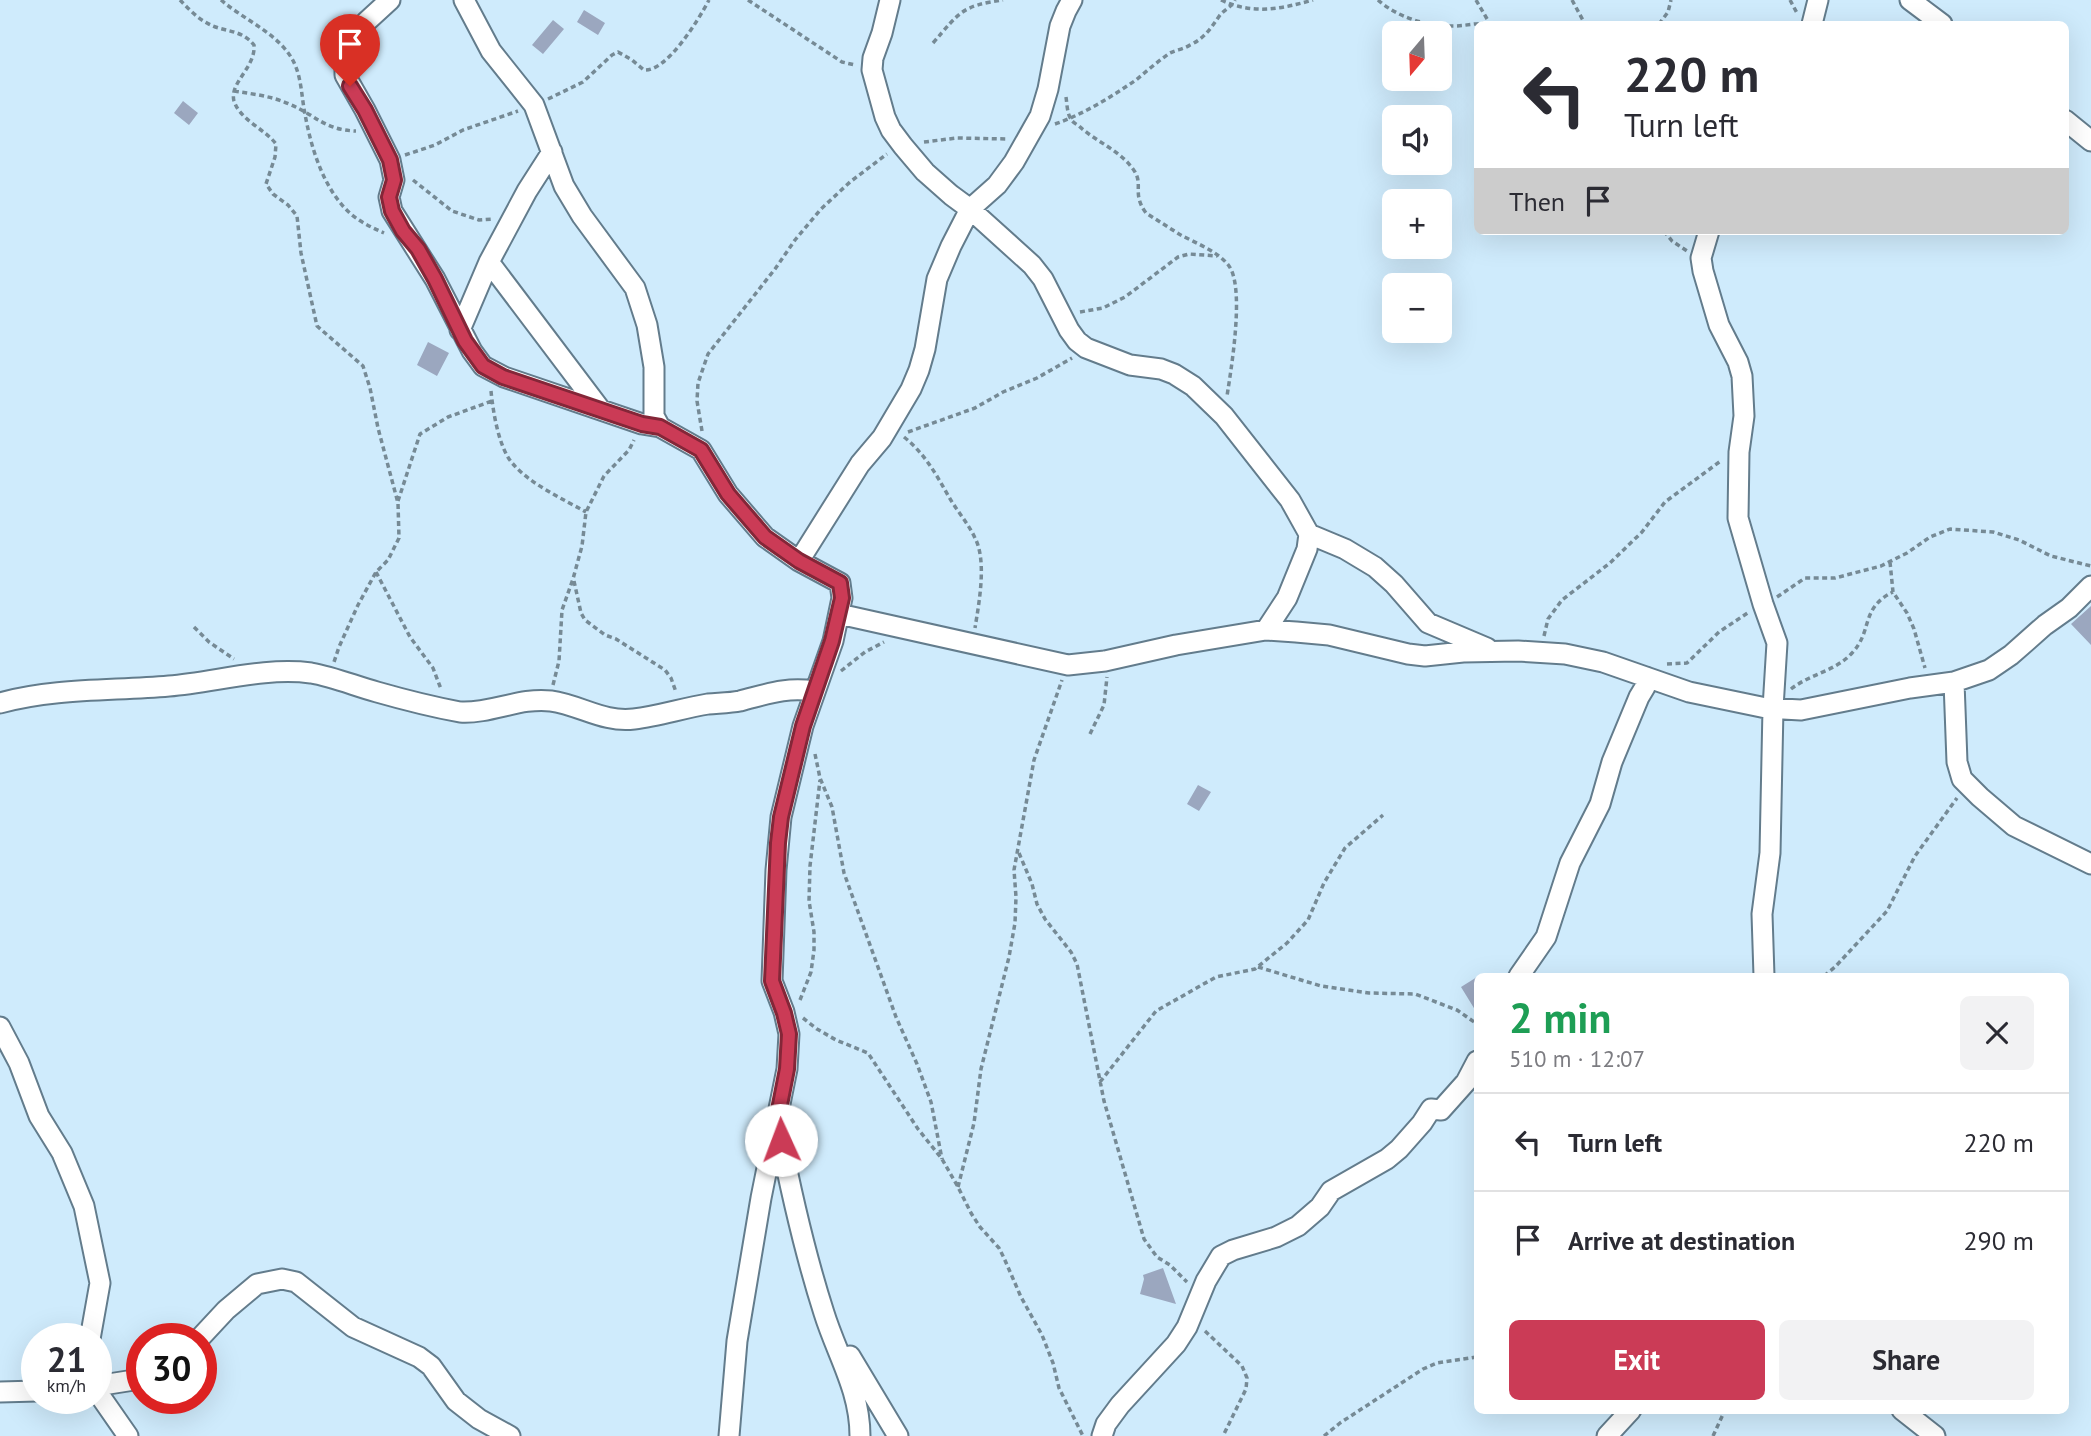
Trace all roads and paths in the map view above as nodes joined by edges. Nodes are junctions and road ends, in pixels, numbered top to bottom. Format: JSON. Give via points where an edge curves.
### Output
{"nodes":[{"id":1,"x":180,"y":0,"type":"edge"},
{"id":2,"x":221,"y":0,"type":"edge"},
{"id":3,"x":390,"y":0,"type":"edge"},
{"id":4,"x":464,"y":0,"type":"edge"},
{"id":5,"x":709,"y":0,"type":"edge"},
{"id":6,"x":748,"y":0,"type":"edge"},
{"id":7,"x":890,"y":0,"type":"edge"},
{"id":8,"x":1003,"y":0,"type":"edge"},
{"id":9,"x":1072,"y":0,"type":"edge"},
{"id":10,"x":1222,"y":0,"type":"edge"},
{"id":11,"x":1313,"y":0,"type":"edge"},
{"id":12,"x":1378,"y":0,"type":"edge"},
{"id":13,"x":1476,"y":0,"type":"edge"},
{"id":14,"x":1572,"y":0,"type":"edge"},
{"id":15,"x":1671,"y":0,"type":"edge"},
{"id":16,"x":1818,"y":0,"type":"edge"},
{"id":17,"x":1910,"y":0,"type":"edge"},
{"id":18,"x":1234,"y":2,"type":"edge"},
{"id":19,"x":1489,"y":21,"type":"edge"},
{"id":20,"x":1582,"y":21,"type":"edge"},
{"id":21,"x":1661,"y":21,"type":"edge"},
{"id":22,"x":1813,"y":21,"type":"edge"},
{"id":23,"x":1938,"y":21,"type":"edge"},
{"id":24,"x":1474,"y":24,"type":"edge"},
{"id":25,"x":933,"y":43,"type":"dead end"},
{"id":26,"x":873,"y":58,"type":"junction"},
{"id":27,"x":234,"y":90,"type":"junction"},
{"id":28,"x":1065,"y":92,"type":"dead end"},
{"id":29,"x":534,"y":105,"type":"junction"},
{"id":30,"x":304,"y":112,"type":"junction"},
{"id":31,"x":1070,"y":119,"type":"junction"},
{"id":32,"x":2069,"y":123,"type":"edge"},
{"id":33,"x":358,"y":131,"type":"dead end"},
{"id":34,"x":1026,"y":141,"type":"junction"},
{"id":35,"x":2091,"y":141,"type":"edge"},
{"id":36,"x":903,"y":146,"type":"junction"},
{"id":37,"x":552,"y":152,"type":"junction"},
{"id":38,"x":391,"y":165,"type":"junction"},
{"id":39,"x":971,"y":209,"type":"junction"},
{"id":40,"x":507,"y":227,"type":"junction"},
{"id":41,"x":386,"y":234,"type":"dead end"},
{"id":42,"x":1668,"y":235,"type":"edge"},
{"id":43,"x":1708,"y":235,"type":"edge"},
{"id":44,"x":1219,"y":257,"type":"junction"},
{"id":45,"x":1701,"y":258,"type":"junction"},
{"id":46,"x":489,"y":262,"type":"junction"},
{"id":47,"x":1061,"y":315,"type":"junction"},
{"id":48,"x":460,"y":330,"type":"junction"},
{"id":49,"x":1086,"y":348,"type":"junction"},
{"id":50,"x":483,"y":366,"type":"junction"},
{"id":51,"x":492,"y":401,"type":"junction"},
{"id":52,"x":600,"y":409,"type":"junction"},
{"id":53,"x":1224,"y":416,"type":"junction"},
{"id":54,"x":651,"y":425,"type":"junction"},
{"id":55,"x":701,"y":450,"type":"junction"},
{"id":56,"x":1740,"y":452,"type":"junction"},
{"id":57,"x":398,"y":503,"type":"junction"},
{"id":58,"x":586,"y":512,"type":"junction"},
{"id":59,"x":1309,"y":534,"type":"junction"},
{"id":60,"x":799,"y":561,"type":"junction"},
{"id":61,"x":1890,"y":562,"type":"junction"},
{"id":62,"x":2091,"y":566,"type":"edge"},
{"id":63,"x":376,"y":572,"type":"junction"},
{"id":64,"x":573,"y":579,"type":"junction"},
{"id":65,"x":2089,"y":591,"type":"edge"},
{"id":66,"x":1894,"y":592,"type":"junction"},
{"id":67,"x":1763,"y":604,"type":"junction"},
{"id":68,"x":839,"y":614,"type":"junction"},
{"id":69,"x":194,"y":627,"type":"dead end"},
{"id":70,"x":1266,"y":630,"type":"junction"},
{"id":71,"x":916,"y":632,"type":"junction"},
{"id":72,"x":972,"y":644,"type":"junction"},
{"id":73,"x":1494,"y":652,"type":"junction"},
{"id":74,"x":1542,"y":652,"type":"junction"},
{"id":75,"x":235,"y":660,"type":"dead end"},
{"id":76,"x":1105,"y":661,"type":"junction"},
{"id":77,"x":1068,"y":665,"type":"junction"},
{"id":78,"x":330,"y":677,"type":"junction"},
{"id":79,"x":1646,"y":677,"type":"junction"},
{"id":80,"x":1954,"y":682,"type":"junction"},
{"id":81,"x":1930,"y":685,"type":"junction"},
{"id":82,"x":814,"y":691,"type":"junction"},
{"id":83,"x":550,"y":701,"type":"junction"},
{"id":84,"x":1774,"y":701,"type":"junction"},
{"id":85,"x":0,"y":703,"type":"edge"},
{"id":86,"x":444,"y":709,"type":"junction"},
{"id":87,"x":682,"y":709,"type":"junction"},
{"id":88,"x":803,"y":726,"type":"junction"},
{"id":89,"x":1090,"y":734,"type":"dead end"},
{"id":90,"x":820,"y":778,"type":"junction"},
{"id":91,"x":1967,"y":785,"type":"junction"},
{"id":92,"x":1383,"y":815,"type":"dead end"},
{"id":93,"x":1018,"y":851,"type":"junction"},
{"id":94,"x":2091,"y":864,"type":"edge"},
{"id":95,"x":1258,"y":967,"type":"junction"},
{"id":96,"x":1521,"y":973,"type":"edge"},
{"id":97,"x":1764,"y":973,"type":"edge"},
{"id":98,"x":1828,"y":973,"type":"edge"},
{"id":99,"x":798,"y":1005,"type":"dead end"},
{"id":100,"x":1474,"y":1022,"type":"edge"},
{"id":101,"x":0,"y":1027,"type":"edge"},
{"id":102,"x":789,"y":1034,"type":"junction"},
{"id":103,"x":1474,"y":1067,"type":"edge"},
{"id":104,"x":1100,"y":1082,"type":"junction"},
{"id":105,"x":777,"y":1120,"type":"junction"},
{"id":106,"x":942,"y":1159,"type":"junction"},
{"id":107,"x":958,"y":1186,"type":"junction"},
{"id":108,"x":1192,"y":1314,"type":"junction"},
{"id":109,"x":825,"y":1317,"type":"junction"},
{"id":110,"x":93,"y":1323,"type":"edge"},
{"id":111,"x":214,"y":1323,"type":"edge"},
{"id":112,"x":1474,"y":1357,"type":"edge"},
{"id":113,"x":21,"y":1391,"type":"edge"},
{"id":114,"x":0,"y":1392,"type":"edge"},
{"id":115,"x":112,"y":1412,"type":"edge"},
{"id":116,"x":1627,"y":1414,"type":"edge"},
{"id":117,"x":1723,"y":1414,"type":"edge"},
{"id":118,"x":1907,"y":1414,"type":"edge"},
{"id":119,"x":128,"y":1436,"type":"edge"},
{"id":120,"x":510,"y":1436,"type":"edge"},
{"id":121,"x":729,"y":1436,"type":"edge"},
{"id":122,"x":860,"y":1436,"type":"edge"},
{"id":123,"x":898,"y":1436,"type":"edge"},
{"id":124,"x":1083,"y":1436,"type":"edge"},
{"id":125,"x":1102,"y":1436,"type":"edge"},
{"id":126,"x":1223,"y":1436,"type":"edge"},
{"id":127,"x":1324,"y":1436,"type":"edge"},
{"id":128,"x":1607,"y":1436,"type":"edge"},
{"id":129,"x":1713,"y":1436,"type":"edge"},
{"id":130,"x":1935,"y":1436,"type":"edge"}],
"edges":[{"from":1,"to":27,"type":"path","via":[[204,22],[240,33],[254,45],[252,60]]},
{"from":2,"to":30,"type":"path","via":[[291,56],[301,82]]},
{"from":3,"to":38,"type":"street","via":[[352,40],[345,52],[345,75]]},
{"from":4,"to":29,"type":"street","via":[[491,51]]},
{"from":5,"to":29,"type":"path","via":[[673,53],[652,69],[644,70],[618,52],[583,82]]},
{"from":6,"to":26,"type":"path","via":[[842,62],[856,65]]},
{"from":7,"to":26,"type":"street"},
{"from":8,"to":25,"type":"path","via":[[961,11]]},
{"from":9,"to":34,"type":"street","via":[[1060,26],[1040,116]]},
{"from":10,"to":18,"type":"path"},
{"from":11,"to":18,"type":"path","via":[[1271,10]]},
{"from":12,"to":24,"type":"path","via":[[1390,10],[1425,22]]},
{"from":13,"to":19,"type":"path"},
{"from":14,"to":20,"type":"path"},
{"from":15,"to":21,"type":"path"},
{"from":16,"to":22,"type":"street"},
{"from":17,"to":23,"type":"street"},
{"from":18,"to":31,"type":"path","via":[[1200,39],[1172,52]]},
{"from":26,"to":36,"type":"street","via":[[885,117]]},
{"from":27,"to":30,"type":"path"},
{"from":27,"to":57,"type":"path","via":[[235,104],[276,144],[266,184],[297,216],[317,326],[363,366]]},
{"from":28,"to":31,"type":"path"},
{"from":29,"to":37,"type":"street"},
{"from":29,"to":38,"type":"path","via":[[463,130]]},
{"from":30,"to":33,"type":"path","via":[[328,126]]},
{"from":30,"to":41,"type":"path","via":[[317,159],[337,197],[363,223]]},
{"from":31,"to":34,"type":"path"},
{"from":31,"to":44,"type":"path","via":[[1135,172],[1137,195],[1146,213]]},
{"from":32,"to":35,"type":"street"},
{"from":34,"to":36,"type":"path","via":[[957,138]]},
{"from":34,"to":39,"type":"street","via":[[997,186]]},
{"from":36,"to":39,"type":"street","via":[[942,187]]},
{"from":36,"to":55,"type":"path","via":[[884,155],[821,209],[708,354],[698,383]]},
{"from":37,"to":40,"type":"street"},
{"from":37,"to":54,"type":"street","via":[[564,186],[582,216],[635,288],[648,325],[654,368]]},
{"from":38,"to":40,"type":"path","via":[[453,212],[479,220],[497,219]]},
{"from":38,"to":48,"type":"street","via":[[392,211],[418,249]]},
{"from":39,"to":47,"type":"street","via":[[1032,265]]},
{"from":39,"to":60,"type":"street","via":[[937,279],[925,349],[911,389]]},
{"from":40,"to":46,"type":"street"},
{"from":42,"to":45,"type":"path"},
{"from":43,"to":45,"type":"street"},
{"from":44,"to":47,"type":"path","via":[[1178,257],[1103,308]]},
{"from":44,"to":53,"type":"path","via":[[1234,281],[1235,347]]},
{"from":45,"to":56,"type":"street","via":[[1720,325],[1742,376]]},
{"from":46,"to":48,"type":"street"},
{"from":46,"to":52,"type":"street"},
{"from":47,"to":49,"type":"street"},
{"from":48,"to":50,"type":"street"},
{"from":49,"to":53,"type":"street","via":[[1130,365],[1174,374]]},
{"from":49,"to":72,"type":"path","via":[[975,408],[901,434],[926,458],[977,541],[980,587]]},
{"from":50,"to":51,"type":"path"},
{"from":50,"to":52,"type":"street"},
{"from":51,"to":57,"type":"path","via":[[448,416],[420,435]]},
{"from":51,"to":58,"type":"path","via":[[496,426],[514,466]]},
{"from":52,"to":54,"type":"street"},
{"from":53,"to":59,"type":"street","via":[[1290,500]]},
{"from":54,"to":55,"type":"street"},
{"from":54,"to":58,"type":"path","via":[[604,476]]},
{"from":55,"to":60,"type":"street","via":[[728,494],[765,537]]},
{"from":56,"to":67,"type":"street","via":[[1738,518]]},
{"from":56,"to":74,"type":"path","via":[[1723,458],[1665,502],[1610,563],[1562,600],[1548,619]]},
{"from":57,"to":63,"type":"path","via":[[399,538]]},
{"from":58,"to":64,"type":"path"},
{"from":59,"to":70,"type":"street","via":[[1287,598]]},
{"from":59,"to":73,"type":"street","via":[[1375,566],[1428,623]]},
{"from":60,"to":68,"type":"street","via":[[840,583]]},
{"from":61,"to":62,"type":"path","via":[[1950,529],[1993,532],[2051,556]]},
{"from":61,"to":66,"type":"path"},
{"from":61,"to":67,"type":"path","via":[[1835,578],[1805,578]]},
{"from":63,"to":78,"type":"path","via":[[339,647]]},
{"from":63,"to":86,"type":"path","via":[[410,637],[433,667]]},
{"from":64,"to":83,"type":"path","via":[[562,610],[559,661]]},
{"from":64,"to":87,"type":"path","via":[[585,620],[665,670]]},
{"from":65,"to":80,"type":"street","via":[[2001,662]]},
{"from":66,"to":81,"type":"path","via":[[1914,629]]},
{"from":66,"to":84,"type":"path","via":[[1872,609],[1857,646],[1840,664],[1799,682]]},
{"from":67,"to":79,"type":"path","via":[[1719,632],[1687,663],[1668,664]]},
{"from":67,"to":84,"type":"street","via":[[1777,643]]},
{"from":68,"to":71,"type":"street"},
{"from":68,"to":82,"type":"street"},
{"from":69,"to":75,"type":"path"},
{"from":70,"to":73,"type":"street","via":[[1329,635],[1425,656]]},
{"from":70,"to":76,"type":"street"},
{"from":71,"to":72,"type":"street"},
{"from":71,"to":82,"type":"path","via":[[865,652]]},
{"from":72,"to":77,"type":"street"},
{"from":73,"to":74,"type":"street"},
{"from":74,"to":79,"type":"street","via":[[1603,662]]},
{"from":76,"to":77,"type":"street"},
{"from":76,"to":89,"type":"path","via":[[1107,691]]},
{"from":77,"to":93,"type":"path","via":[[1034,760]]},
{"from":78,"to":85,"type":"street","via":[[265,672],[167,686],[51,693]]},
{"from":78,"to":86,"type":"street"},
{"from":79,"to":84,"type":"street","via":[[1689,692]]},
{"from":79,"to":96,"type":"street","via":[[1600,804],[1570,863],[1546,937]]},
{"from":80,"to":81,"type":"street"},
{"from":80,"to":91,"type":"street","via":[[1957,762]]},
{"from":81,"to":84,"type":"street","via":[[1813,709],[1785,710]]},
{"from":82,"to":87,"type":"street","via":[[795,688]]},
{"from":82,"to":88,"type":"street"},
{"from":83,"to":86,"type":"street","via":[[473,713]]},
{"from":83,"to":87,"type":"street","via":[[616,720]]},
{"from":84,"to":97,"type":"street","via":[[1770,853],[1762,914]]},
{"from":88,"to":90,"type":"path"},
{"from":88,"to":102,"type":"street","via":[[781,817],[776,870],[772,981]]},
{"from":90,"to":99,"type":"path","via":[[810,866],[814,950]]},
{"from":90,"to":106,"type":"path","via":[[832,807],[854,903],[932,1102]]},
{"from":91,"to":94,"type":"street","via":[[2014,826]]},
{"from":91,"to":98,"type":"path","via":[[1915,856],[1887,911]]},
{"from":92,"to":95,"type":"path","via":[[1345,848],[1308,920]]},
{"from":93,"to":104,"type":"path","via":[[1037,904],[1077,964]]},
{"from":93,"to":107,"type":"path","via":[[1009,957],[983,1057],[974,1123]]},
{"from":95,"to":100,"type":"path","via":[[1321,986],[1415,994]]},
{"from":95,"to":104,"type":"path","via":[[1216,977],[1156,1011]]},
{"from":101,"to":110,"type":"street","via":[[84,1206],[100,1283]]},
{"from":102,"to":105,"type":"street"},
{"from":102,"to":106,"type":"path","via":[[796,1013],[817,1029],[868,1053]]},
{"from":103,"to":108,"type":"street","via":[[1441,1110],[1431,1109],[1387,1159],[1331,1191],[1298,1226],[1221,1256]]},
{"from":104,"to":108,"type":"path","via":[[1144,1239],[1157,1258],[1188,1284]]},
{"from":105,"to":109,"type":"street"},
{"from":105,"to":121,"type":"street","via":[[737,1341]]},
{"from":106,"to":107,"type":"path"},
{"from":107,"to":124,"type":"path","via":[[980,1227],[999,1248],[1042,1335],[1059,1388]]},
{"from":108,"to":125,"type":"street","via":[[1176,1344],[1113,1415]]},
{"from":108,"to":126,"type":"path","via":[[1242,1366],[1247,1378]]},
{"from":109,"to":122,"type":"street","via":[[856,1402]]},
{"from":109,"to":123,"type":"street"},
{"from":111,"to":120,"type":"street","via":[[257,1284],[282,1279],[296,1282],[353,1327],[419,1357],[456,1401]]},
{"from":112,"to":127,"type":"path","via":[[1423,1369]]},
{"from":113,"to":114,"type":"street"},
{"from":115,"to":119,"type":"street"},
{"from":116,"to":128,"type":"street"},
{"from":117,"to":129,"type":"path"},
{"from":118,"to":130,"type":"street"}]}
